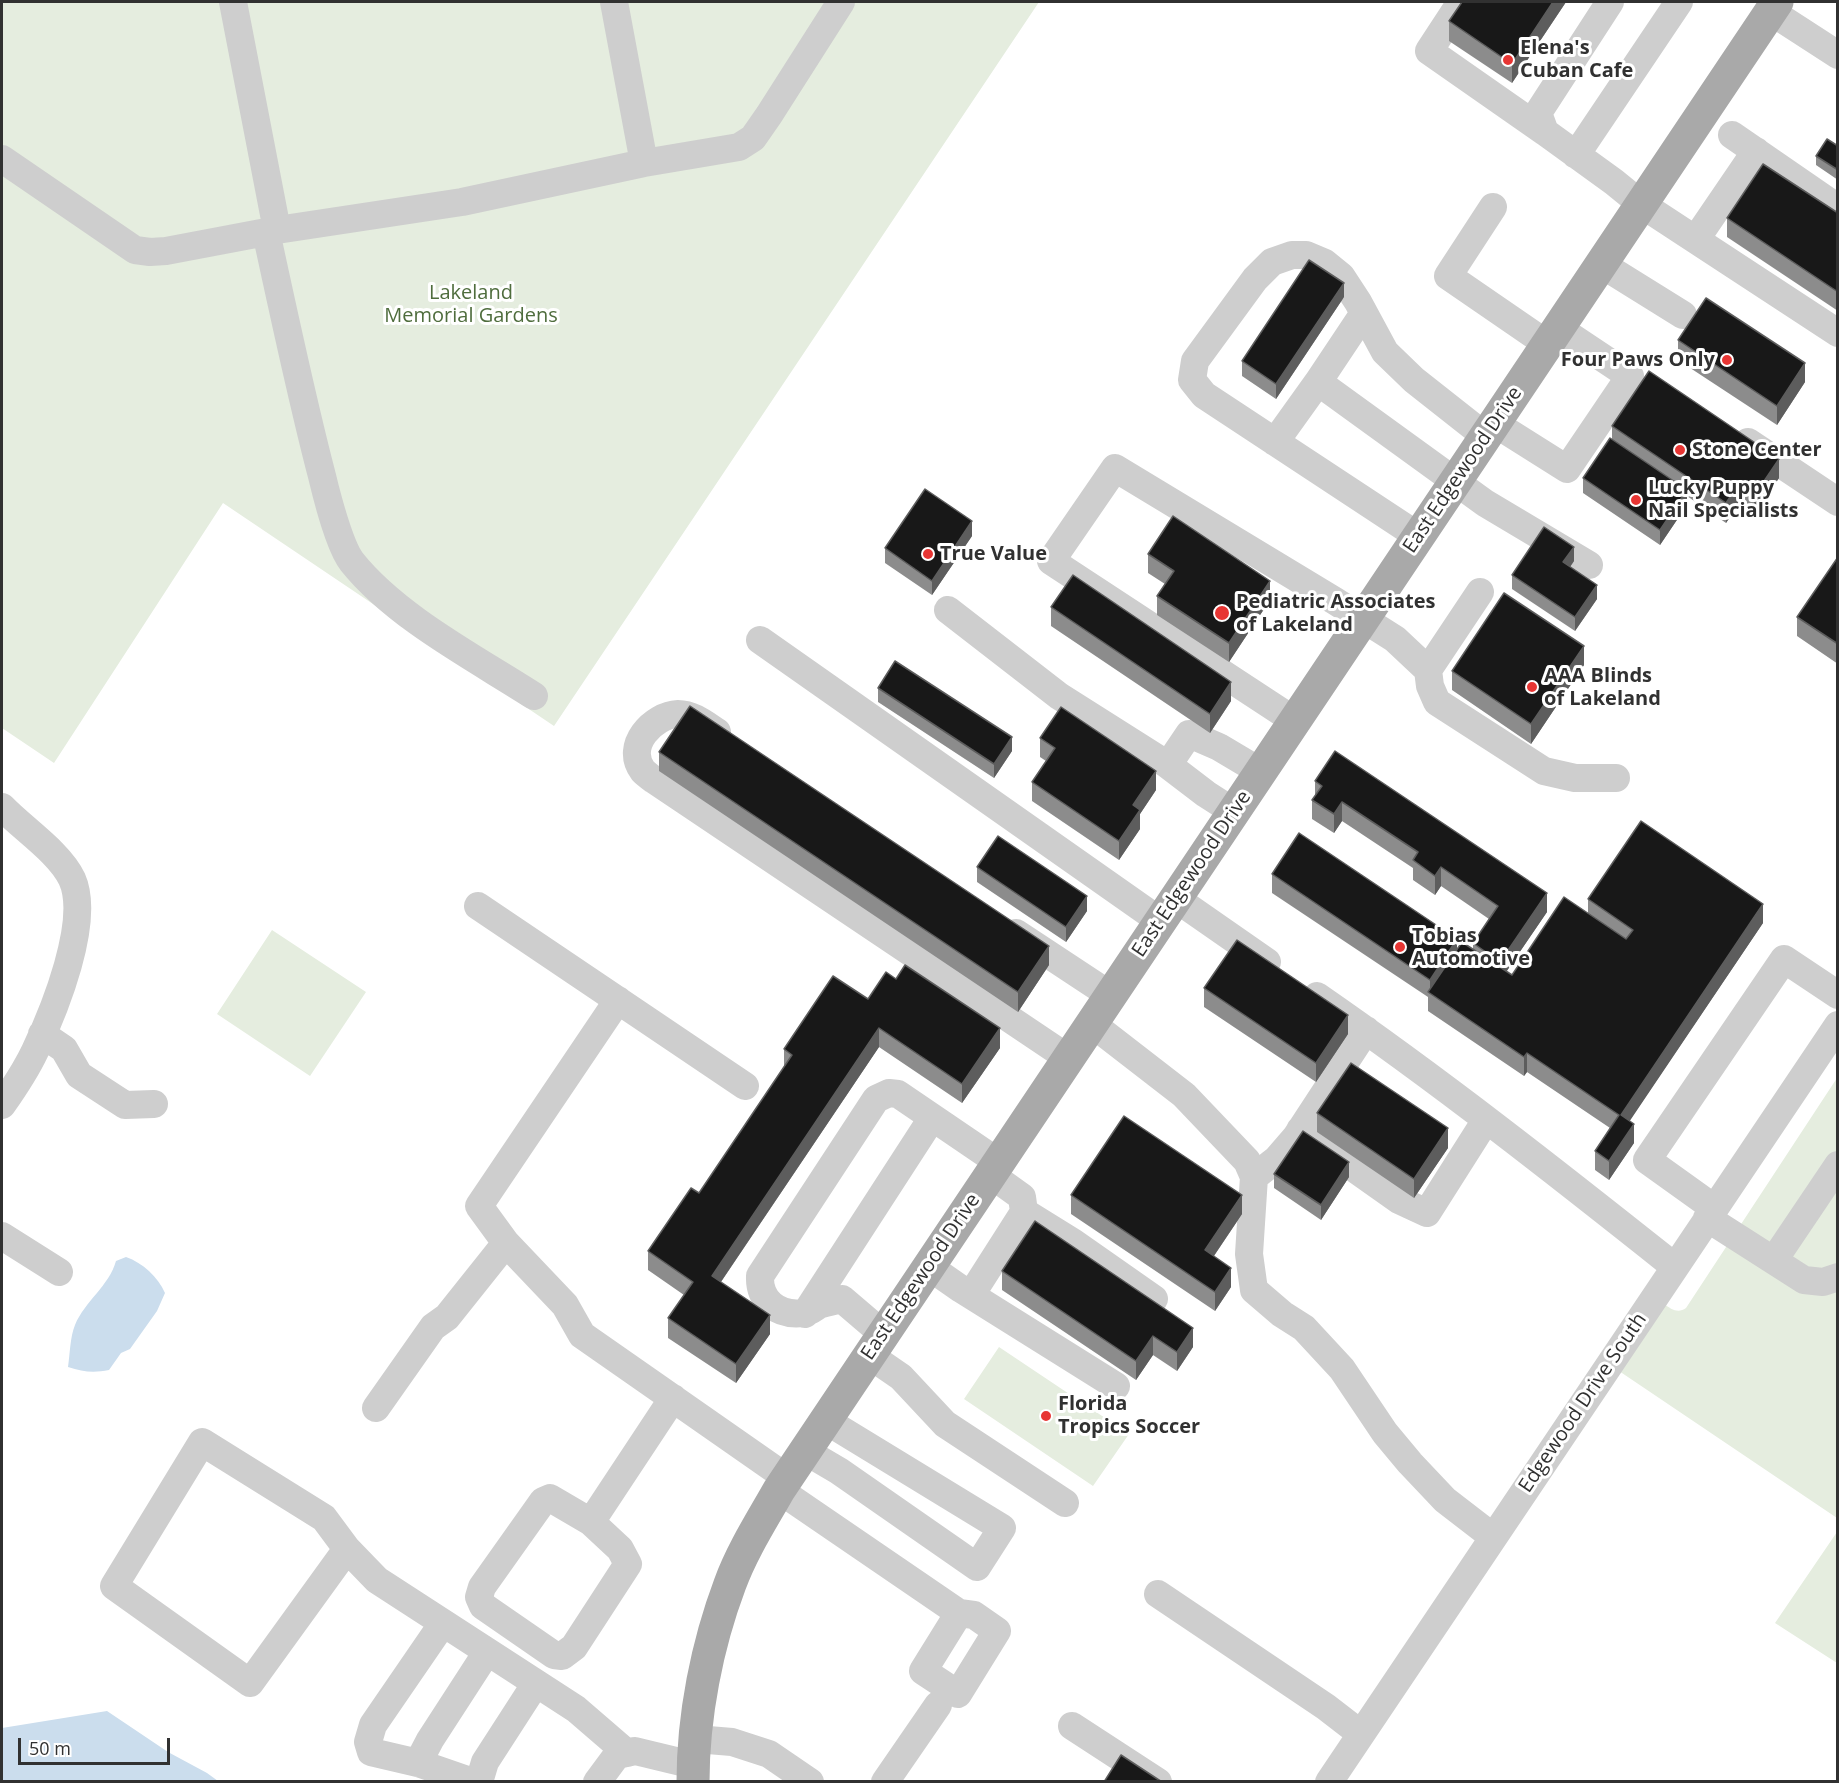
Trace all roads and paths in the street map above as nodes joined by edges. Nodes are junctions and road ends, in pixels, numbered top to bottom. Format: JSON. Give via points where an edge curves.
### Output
{"nodes":[{"id":1,"x":233,"y":2,"type":"edge"},
{"id":2,"x":614,"y":2,"type":"edge"},
{"id":3,"x":841,"y":2,"type":"edge"},
{"id":4,"x":1461,"y":2,"type":"edge"},
{"id":5,"x":1610,"y":2,"type":"edge"},
{"id":6,"x":1679,"y":2,"type":"edge"},
{"id":7,"x":1773,"y":6,"type":"edge"},
{"id":8,"x":1837,"y":56,"type":"edge"},
{"id":9,"x":1545,"y":132,"type":"junction"},
{"id":10,"x":1732,"y":135,"type":"dead end"},
{"id":11,"x":1755,"y":151,"type":"junction"},
{"id":12,"x":1576,"y":155,"type":"junction"},
{"id":13,"x":2,"y":159,"type":"edge"},
{"id":14,"x":644,"y":163,"type":"junction"},
{"id":15,"x":1641,"y":204,"type":"junction"},
{"id":16,"x":1493,"y":207,"type":"dead end"},
{"id":17,"x":1838,"y":208,"type":"edge"},
{"id":18,"x":271,"y":231,"type":"junction"},
{"id":19,"x":1696,"y":239,"type":"junction"},
{"id":20,"x":1601,"y":264,"type":"junction"},
{"id":21,"x":1364,"y":313,"type":"junction"},
{"id":22,"x":1683,"y":315,"type":"dead end"},
{"id":23,"x":1838,"y":333,"type":"edge"},
{"id":24,"x":1553,"y":336,"type":"junction"},
{"id":25,"x":1318,"y":382,"type":"junction"},
{"id":26,"x":1490,"y":430,"type":"junction"},
{"id":27,"x":1730,"y":430,"type":"edge"},
{"id":28,"x":1275,"y":442,"type":"junction"},
{"id":29,"x":1456,"y":480,"type":"junction"},
{"id":30,"x":1838,"y":502,"type":"edge"},
{"id":31,"x":1418,"y":536,"type":"junction"},
{"id":32,"x":1589,"y":565,"type":"dead end"},
{"id":33,"x":1480,"y":592,"type":"dead end"},
{"id":34,"x":948,"y":610,"type":"dead end"},
{"id":35,"x":1363,"y":619,"type":"junction"},
{"id":36,"x":760,"y":640,"type":"dead end"},
{"id":37,"x":1428,"y":670,"type":"junction"},
{"id":38,"x":534,"y":696,"type":"dead end"},
{"id":39,"x":1295,"y":721,"type":"junction"},
{"id":40,"x":737,"y":745,"type":"edge"},
{"id":41,"x":1168,"y":765,"type":"junction"},
{"id":42,"x":1261,"y":772,"type":"junction"},
{"id":43,"x":1616,"y":778,"type":"dead end"},
{"id":44,"x":2,"y":807,"type":"edge"},
{"id":45,"x":1234,"y":812,"type":"junction"},
{"id":46,"x":478,"y":906,"type":"dead end"},
{"id":47,"x":1167,"y":909,"type":"junction"},
{"id":48,"x":994,"y":918,"type":"edge"},
{"id":49,"x":1110,"y":995,"type":"junction"},
{"id":50,"x":1838,"y":995,"type":"edge"},
{"id":51,"x":618,"y":1000,"type":"junction"},
{"id":52,"x":1091,"y":1023,"type":"junction"},
{"id":53,"x":1838,"y":1025,"type":"edge"},
{"id":54,"x":1366,"y":1030,"type":"junction"},
{"id":55,"x":42,"y":1034,"type":"junction"},
{"id":56,"x":1068,"y":1058,"type":"junction"},
{"id":57,"x":745,"y":1086,"type":"dead end"},
{"id":58,"x":5,"y":1093,"type":"edge"},
{"id":59,"x":154,"y":1104,"type":"dead end"},
{"id":60,"x":932,"y":1118,"type":"junction"},
{"id":61,"x":1486,"y":1120,"type":"junction"},
{"id":62,"x":1300,"y":1130,"type":"junction"},
{"id":63,"x":1838,"y":1165,"type":"edge"},
{"id":64,"x":994,"y":1168,"type":"junction"},
{"id":65,"x":1254,"y":1177,"type":"junction"},
{"id":66,"x":1024,"y":1212,"type":"junction"},
{"id":67,"x":1711,"y":1213,"type":"junction"},
{"id":68,"x":2,"y":1236,"type":"edge"},
{"id":69,"x":507,"y":1243,"type":"junction"},
{"id":70,"x":1774,"y":1260,"type":"junction"},
{"id":71,"x":928,"y":1266,"type":"junction"},
{"id":72,"x":1675,"y":1267,"type":"junction"},
{"id":73,"x":58,"y":1272,"type":"dead end"},
{"id":74,"x":1838,"y":1277,"type":"edge"},
{"id":75,"x":971,"y":1295,"type":"junction"},
{"id":76,"x":1154,"y":1299,"type":"edge"},
{"id":77,"x":805,"y":1314,"type":"junction"},
{"id":78,"x":876,"y":1344,"type":"junction"},
{"id":79,"x":1116,"y":1386,"type":"dead end"},
{"id":80,"x":673,"y":1398,"type":"junction"},
{"id":81,"x":376,"y":1408,"type":"dead end"},
{"id":82,"x":825,"y":1420,"type":"junction"},
{"id":83,"x":790,"y":1473,"type":"junction"},
{"id":84,"x":1065,"y":1503,"type":"dead end"},
{"id":85,"x":591,"y":1522,"type":"junction"},
{"id":86,"x":1493,"y":1537,"type":"junction"},
{"id":87,"x":347,"y":1549,"type":"junction"},
{"id":88,"x":1158,"y":1594,"type":"dead end"},
{"id":89,"x":959,"y":1613,"type":"dead end"},
{"id":90,"x":443,"y":1623,"type":"junction"},
{"id":91,"x":488,"y":1652,"type":"junction"},
{"id":92,"x":536,"y":1683,"type":"junction"},
{"id":93,"x":938,"y":1705,"type":"dead end"},
{"id":94,"x":1072,"y":1726,"type":"dead end"},
{"id":95,"x":1361,"y":1734,"type":"junction"},
{"id":96,"x":627,"y":1753,"type":"junction"},
{"id":97,"x":694,"y":1762,"type":"edge"},
{"id":98,"x":418,"y":1763,"type":"junction"},
{"id":99,"x":473,"y":1782,"type":"edge"},
{"id":100,"x":479,"y":1782,"type":"edge"},
{"id":101,"x":597,"y":1782,"type":"edge"},
{"id":102,"x":810,"y":1782,"type":"edge"},
{"id":103,"x":885,"y":1782,"type":"edge"},
{"id":104,"x":1158,"y":1782,"type":"edge"},
{"id":105,"x":1329,"y":1782,"type":"edge"}],
"edges":[{"from":1,"to":18,"type":"street"},
{"from":2,"to":14,"type":"street"},
{"from":3,"to":14,"type":"street","via":[[753,138],[739,147]]},
{"from":4,"to":9,"type":"street","via":[[1429,51]]},
{"from":5,"to":9,"type":"street","via":[[1538,112]]},
{"from":6,"to":12,"type":"street"},
{"from":7,"to":8,"type":"street"},
{"from":7,"to":15,"type":"main road","name":"East Edgewood Drive"},
{"from":9,"to":12,"type":"street"},
{"from":10,"to":11,"type":"street"},
{"from":11,"to":17,"type":"street"},
{"from":11,"to":19,"type":"street"},
{"from":12,"to":15,"type":"street"},
{"from":13,"to":18,"type":"street","via":[[135,250],[166,251]]},
{"from":14,"to":18,"type":"street","via":[[462,202]]},
{"from":15,"to":19,"type":"street"},
{"from":15,"to":20,"type":"main road","name":"East Edgewood Drive"},
{"from":16,"to":24,"type":"street","via":[[1448,276]]},
{"from":18,"to":38,"type":"street","via":[[307,420],[330,508],[350,559],[406,612]]},
{"from":19,"to":23,"type":"street"},
{"from":20,"to":22,"type":"street"},
{"from":20,"to":24,"type":"main road","name":"East Edgewood Drive"},
{"from":21,"to":25,"type":"street"},
{"from":21,"to":26,"type":"street","via":[[1385,352],[1414,380]]},
{"from":21,"to":28,"type":"street","via":[[1341,276],[1325,263],[1306,255],[1292,255],[1272,262],[1255,279],[1195,362],[1192,380],[1204,395]]},
{"from":24,"to":26,"type":"main road","name":"East Edgewood Drive"},
{"from":24,"to":26,"type":"street","via":[[1640,376],[1630,376],[1567,469]]},
{"from":25,"to":28,"type":"street"},
{"from":25,"to":29,"type":"street"},
{"from":26,"to":29,"type":"main road","name":"East Edgewood Drive"},
{"from":27,"to":30,"type":"street"},
{"from":28,"to":31,"type":"street"},
{"from":29,"to":31,"type":"main road","name":"East Edgewood Drive"},
{"from":29,"to":32,"type":"street","via":[[1514,521]]},
{"from":31,"to":35,"type":"main road","name":"East Edgewood Drive"},
{"from":33,"to":37,"type":"street"},
{"from":34,"to":41,"type":"street","via":[[1059,696]]},
{"from":35,"to":37,"type":"street","via":[[1395,639]]},
{"from":35,"to":39,"type":"main road","name":"East Edgewood Drive"},
{"from":35,"to":39,"type":"street","via":[[1115,468],[1051,561]]},
{"from":36,"to":47,"type":"street"},
{"from":37,"to":43,"type":"street","via":[[1437,702],[1544,771],[1575,778]]},
{"from":39,"to":42,"type":"main road","name":"East Edgewood Drive"},
{"from":40,"to":56,"type":"street","via":[[697,719],[680,714],[662,717],[645,730],[638,760],[654,780]]},
{"from":41,"to":42,"type":"street","via":[[1189,734]]},
{"from":41,"to":45,"type":"street"},
{"from":42,"to":45,"type":"main road","name":"East Edgewood Drive"},
{"from":44,"to":55,"type":"street","via":[[57,858],[72,880],[79,913],[73,951]]},
{"from":45,"to":47,"type":"main road","name":"East Edgewood Drive"},
{"from":46,"to":51,"type":"street"},
{"from":47,"to":49,"type":"main road","name":"East Edgewood Drive"},
{"from":47,"to":54,"type":"street","via":[[1295,981]]},
{"from":48,"to":49,"type":"street"},
{"from":49,"to":52,"type":"main road","name":"East Edgewood Drive"},
{"from":50,"to":67,"type":"street","via":[[1784,959],[1647,1160]]},
{"from":51,"to":57,"type":"street"},
{"from":51,"to":69,"type":"street","via":[[479,1206]]},
{"from":52,"to":56,"type":"main road","name":"East Edgewood Drive"},
{"from":52,"to":65,"type":"street","via":[[1184,1095],[1247,1161]]},
{"from":53,"to":67,"type":"street","name":"Edgewood Drive South"},
{"from":54,"to":61,"type":"street"},
{"from":54,"to":62,"type":"street"},
{"from":55,"to":58,"type":"street","via":[[35,1051]]},
{"from":55,"to":59,"type":"street","via":[[64,1048],[79,1075],[125,1105]]},
{"from":56,"to":64,"type":"main road","name":"East Edgewood Drive"},
{"from":60,"to":64,"type":"street"},
{"from":60,"to":77,"type":"street"},
{"from":60,"to":77,"type":"street","via":[[898,1094],[876,1099],[771,1257],[760,1276],[759,1288],[768,1304]]},
{"from":61,"to":62,"type":"street","via":[[1427,1214],[1399,1200]]},
{"from":61,"to":72,"type":"street"},
{"from":62,"to":65,"type":"street","via":[[1277,1159]]},
{"from":63,"to":70,"type":"street"},
{"from":64,"to":66,"type":"street","via":[[1022,1197]]},
{"from":64,"to":71,"type":"main road","name":"East Edgewood Drive"},
{"from":65,"to":86,"type":"street","via":[[1249,1254],[1254,1290],[1304,1328],[1342,1369],[1410,1463],[1444,1500]]},
{"from":66,"to":75,"type":"street"},
{"from":66,"to":76,"type":"street"},
{"from":67,"to":70,"type":"street"},
{"from":67,"to":72,"type":"street","name":"Edgewood Drive South"},
{"from":68,"to":73,"type":"street"},
{"from":69,"to":80,"type":"street","via":[[565,1305],[582,1335]]},
{"from":69,"to":81,"type":"street","via":[[447,1317],[433,1327]]},
{"from":70,"to":74,"type":"street","via":[[1804,1280],[1823,1282]]},
{"from":71,"to":75,"type":"street"},
{"from":71,"to":78,"type":"main road","name":"East Edgewood Drive"},
{"from":72,"to":86,"type":"street","name":"Edgewood Drive South"},
{"from":75,"to":79,"type":"street"},
{"from":77,"to":78,"type":"street","via":[[821,1304],[842,1299]]},
{"from":78,"to":82,"type":"main road","name":"East Edgewood Drive"},
{"from":78,"to":84,"type":"street","via":[[945,1424]]},
{"from":80,"to":83,"type":"street"},
{"from":80,"to":85,"type":"street"},
{"from":82,"to":83,"type":"main road","name":"East Edgewood Drive"},
{"from":82,"to":83,"type":"street","via":[[1002,1528],[977,1566],[839,1471]]},
{"from":83,"to":89,"type":"street"},
{"from":83,"to":97,"type":"main road","name":"East Edgewood Drive","via":[[751,1538],[730,1583],[700,1701]]},
{"from":85,"to":85,"type":"street","via":[[550,1498],[543,1501],[482,1587],[479,1597],[483,1606],[554,1655],[562,1656],[574,1647],[628,1564],[620,1549]]},
{"from":86,"to":95,"type":"street","name":"Edgewood Drive South"},
{"from":87,"to":87,"type":"street","via":[[324,1518],[202,1442],[114,1586],[250,1683]]},
{"from":87,"to":90,"type":"street","via":[[377,1580]]},
{"from":88,"to":95,"type":"street"},
{"from":90,"to":91,"type":"street"},
{"from":90,"to":98,"type":"street","via":[[373,1725],[368,1742],[371,1752]]},
{"from":91,"to":92,"type":"street"},
{"from":91,"to":98,"type":"street"},
{"from":92,"to":96,"type":"street","via":[[576,1709]]},
{"from":92,"to":100,"type":"street","via":[[484,1762]]},
{"from":93,"to":103,"type":"street"},
{"from":94,"to":104,"type":"street"},
{"from":95,"to":105,"type":"street","name":"Edgewood Drive South"},
{"from":96,"to":97,"type":"street"},
{"from":96,"to":101,"type":"street","via":[[617,1755]]},
{"from":97,"to":102,"type":"street","via":[[732,1742],[769,1754]]},
{"from":98,"to":99,"type":"street"}]}
